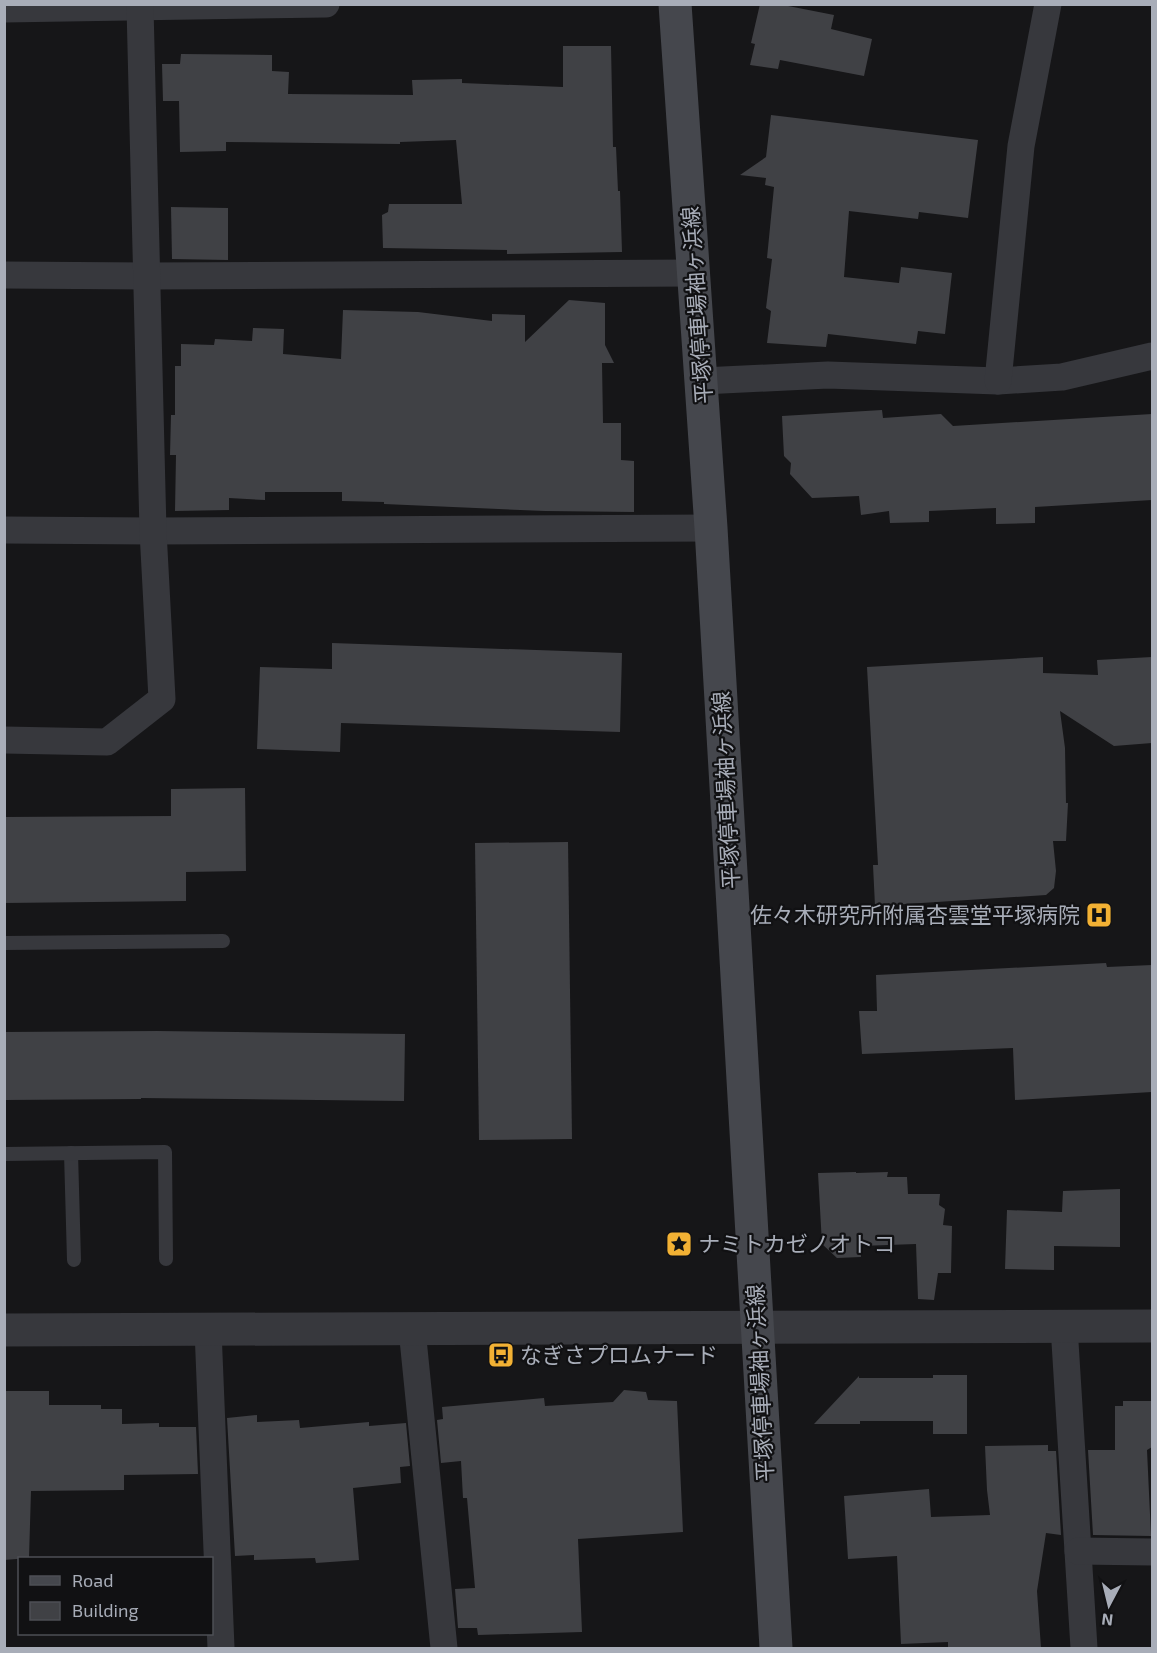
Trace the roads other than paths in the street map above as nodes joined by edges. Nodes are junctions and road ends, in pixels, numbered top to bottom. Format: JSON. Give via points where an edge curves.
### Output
{"nodes":[{"id":1,"x":326,"y":4,"type":"edge"},
{"id":2,"x":675,"y":4,"type":"edge"},
{"id":3,"x":1048,"y":4,"type":"edge"},
{"id":4,"x":140,"y":7,"type":"junction"},
{"id":5,"x":4,"y":9,"type":"edge"},
{"id":6,"x":694,"y":273,"type":"junction"},
{"id":7,"x":4,"y":275,"type":"edge"},
{"id":8,"x":148,"y":276,"type":"junction"},
{"id":9,"x":1152,"y":356,"type":"edge"},
{"id":10,"x":702,"y":381,"type":"junction"},
{"id":11,"x":998,"y":381,"type":"junction"},
{"id":12,"x":711,"y":528,"type":"junction"},
{"id":13,"x":4,"y":530,"type":"edge"},
{"id":14,"x":153,"y":531,"type":"junction"},
{"id":15,"x":4,"y":740,"type":"edge"},
{"id":16,"x":223,"y":941,"type":"dead end"},
{"id":17,"x":4,"y":943,"type":"edge"},
{"id":18,"x":71,"y":1153,"type":"junction"},
{"id":19,"x":4,"y":1154,"type":"edge"},
{"id":20,"x":166,"y":1259,"type":"dead end"},
{"id":21,"x":74,"y":1260,"type":"dead end"},
{"id":22,"x":1064,"y":1326,"type":"junction"},
{"id":23,"x":1152,"y":1326,"type":"edge"},
{"id":24,"x":757,"y":1328,"type":"junction"},
{"id":25,"x":412,"y":1329,"type":"junction"},
{"id":26,"x":4,"y":1330,"type":"edge"},
{"id":27,"x":208,"y":1330,"type":"junction"},
{"id":28,"x":1078,"y":1551,"type":"junction"},
{"id":29,"x":1152,"y":1552,"type":"edge"},
{"id":30,"x":221,"y":1648,"type":"edge"},
{"id":31,"x":444,"y":1648,"type":"edge"},
{"id":32,"x":776,"y":1648,"type":"edge"},
{"id":33,"x":1084,"y":1648,"type":"edge"}],
"edges":[{"from":1,"to":4,"type":"street"},
{"from":2,"to":6,"type":"main road","name":"平塚停車場袖ヶ浜線"},
{"from":3,"to":11,"type":"street","via":[[1021,146]]},
{"from":4,"to":5,"type":"street"},
{"from":4,"to":8,"type":"street"},
{"from":6,"to":8,"type":"street"},
{"from":6,"to":10,"type":"main road","name":"平塚停車場袖ヶ浜線"},
{"from":7,"to":8,"type":"street"},
{"from":8,"to":14,"type":"street"},
{"from":9,"to":11,"type":"street","via":[[1062,377]]},
{"from":10,"to":11,"type":"street","via":[[828,375]]},
{"from":10,"to":12,"type":"main road","name":"平塚停車場袖ヶ浜線"},
{"from":12,"to":14,"type":"street"},
{"from":12,"to":24,"type":"main road","name":"平塚停車場袖ヶ浜線"},
{"from":13,"to":14,"type":"street"},
{"from":14,"to":15,"type":"street","via":[[162,699],[107,742]]},
{"from":16,"to":17,"type":"lane"},
{"from":18,"to":19,"type":"lane"},
{"from":18,"to":20,"type":"lane","via":[[165,1152]]},
{"from":18,"to":21,"type":"lane"},
{"from":22,"to":23,"type":"street"},
{"from":22,"to":24,"type":"street"},
{"from":22,"to":28,"type":"street"},
{"from":24,"to":25,"type":"street"},
{"from":24,"to":32,"type":"main road","name":"平塚停車場袖ヶ浜線"},
{"from":25,"to":27,"type":"street"},
{"from":25,"to":31,"type":"street"},
{"from":26,"to":27,"type":"street"},
{"from":27,"to":30,"type":"street"},
{"from":28,"to":29,"type":"street"},
{"from":28,"to":33,"type":"street"}]}
